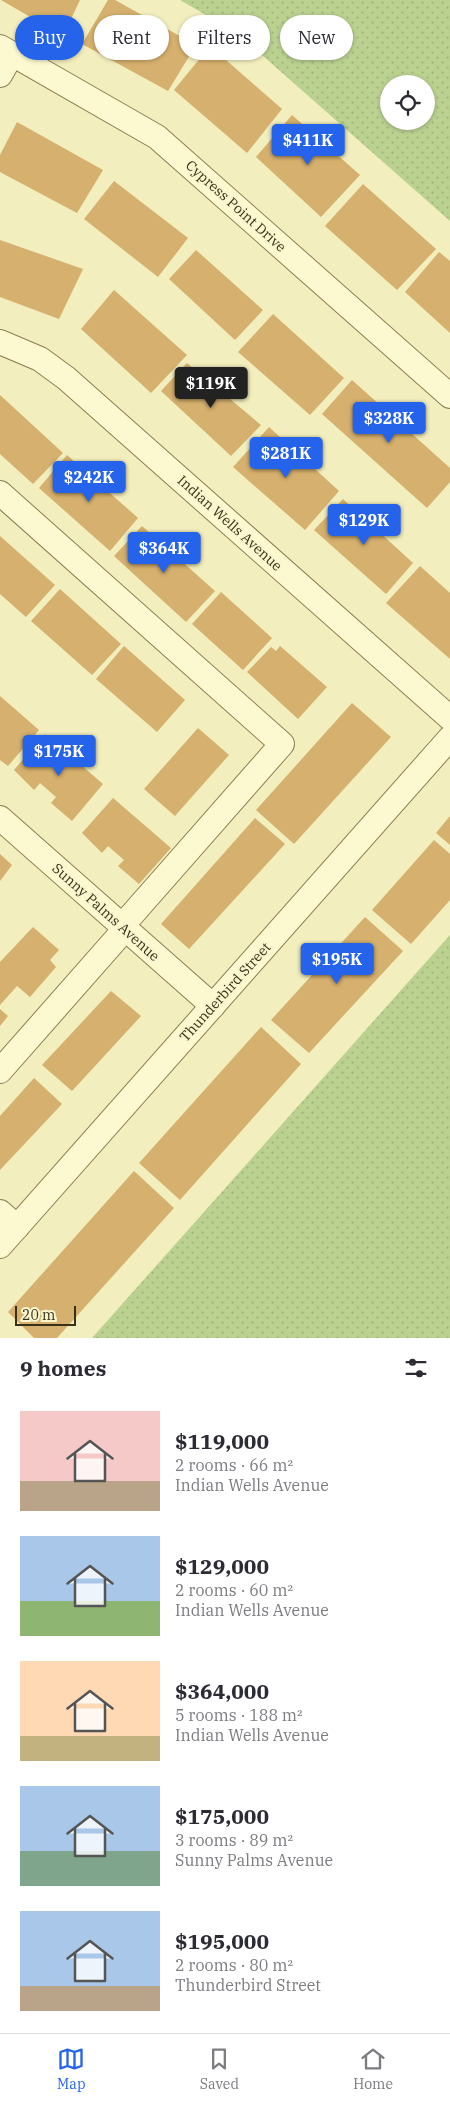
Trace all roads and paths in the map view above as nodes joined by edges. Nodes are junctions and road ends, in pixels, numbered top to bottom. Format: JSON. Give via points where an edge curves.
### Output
{"nodes":[{"id":1,"x":6,"y":50,"type":"edge"},
{"id":2,"x":0,"y":75,"type":"edge"},
{"id":3,"x":1,"y":344,"type":"edge"},
{"id":4,"x":450,"y":396,"type":"edge"},
{"id":5,"x":0,"y":493,"type":"edge"},
{"id":6,"x":450,"y":718,"type":"edge"},
{"id":7,"x":450,"y":738,"type":"edge"},
{"id":8,"x":0,"y":818,"type":"edge"},
{"id":9,"x":124,"y":927,"type":"junction"},
{"id":10,"x":212,"y":1006,"type":"junction"},
{"id":11,"x":0,"y":1071,"type":"edge"},
{"id":12,"x":9,"y":1219,"type":"edge"},
{"id":13,"x":0,"y":1246,"type":"edge"}],
"edges":[{"from":1,"to":2,"type":"street"},
{"from":1,"to":4,"type":"street","name":"Cypress Point Drive","via":[[157,137]]},
{"from":3,"to":6,"type":"street","name":"Indian Wells Avenue","via":[[40,359],[66,378]]},
{"from":5,"to":9,"type":"street","via":[[282,744]]},
{"from":7,"to":10,"type":"street","name":"Thunderbird Street"},
{"from":8,"to":9,"type":"street","name":"Sunny Palms Avenue"},
{"from":9,"to":10,"type":"street","name":"Sunny Palms Avenue"},
{"from":9,"to":11,"type":"street"},
{"from":10,"to":12,"type":"street","name":"Thunderbird Street"},
{"from":12,"to":13,"type":"street","name":"Thunderbird Street"}]}
